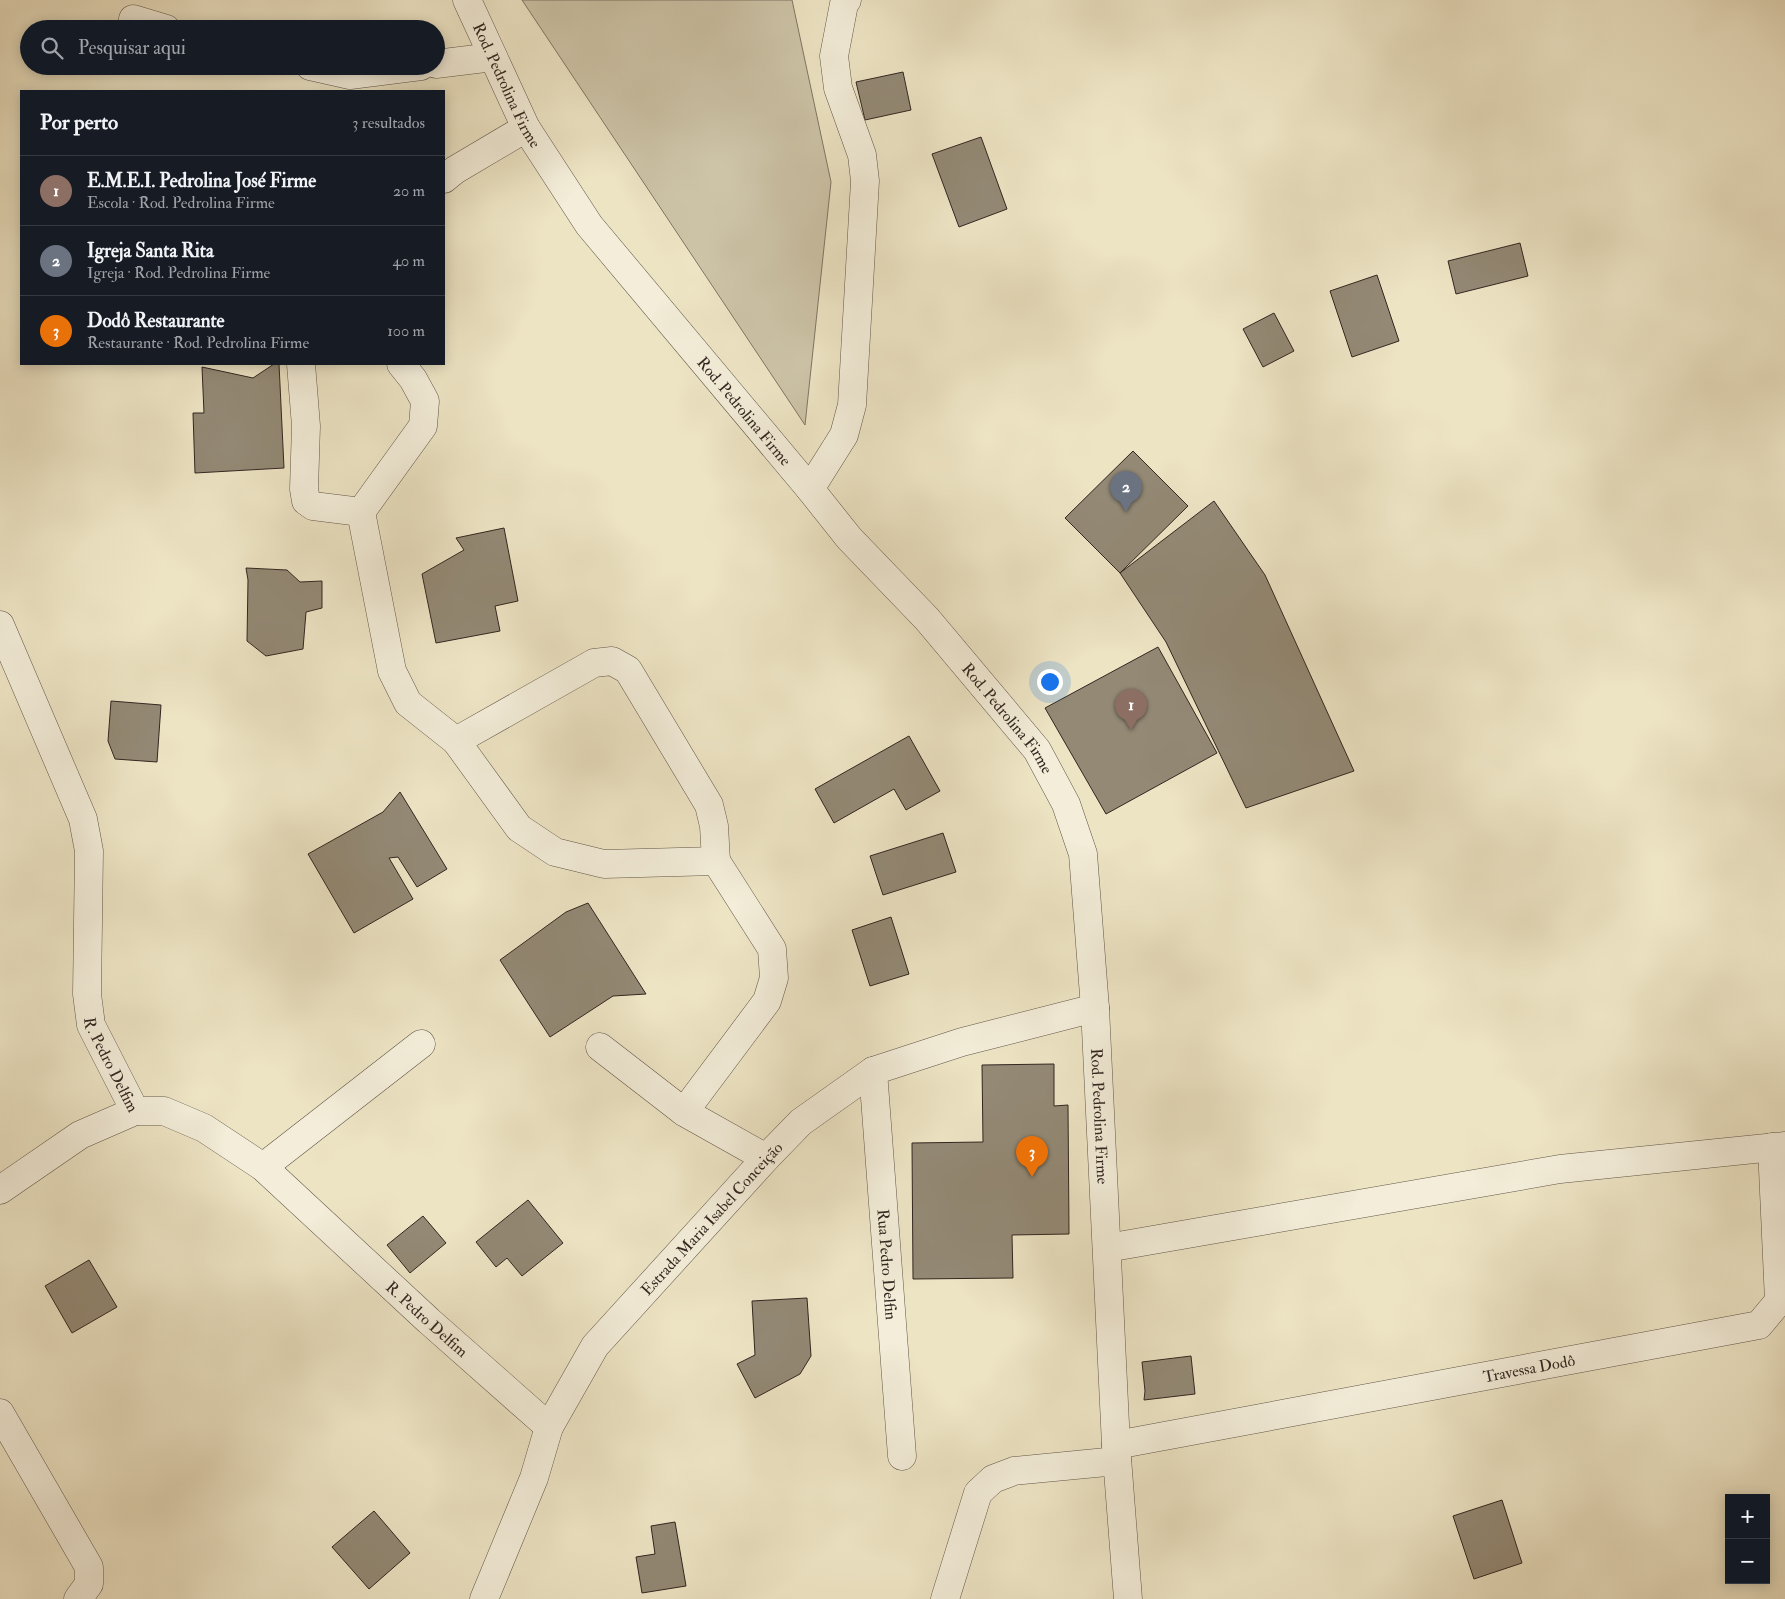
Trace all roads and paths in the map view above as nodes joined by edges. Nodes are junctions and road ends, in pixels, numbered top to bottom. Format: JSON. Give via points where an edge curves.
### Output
{"nodes":[{"id":1,"x":467,"y":0,"type":"edge"},
{"id":2,"x":847,"y":0,"type":"edge"},
{"id":3,"x":133,"y":19,"type":"dead end"},
{"id":4,"x":136,"y":20,"type":"edge"},
{"id":5,"x":493,"y":57,"type":"junction"},
{"id":6,"x":445,"y":63,"type":"edge"},
{"id":7,"x":526,"y":128,"type":"junction"},
{"id":8,"x":445,"y":178,"type":"edge"},
{"id":9,"x":301,"y":365,"type":"edge"},
{"id":10,"x":402,"y":365,"type":"edge"},
{"id":11,"x":810,"y":489,"type":"junction"},
{"id":12,"x":361,"y":512,"type":"junction"},
{"id":13,"x":0,"y":624,"type":"edge"},
{"id":14,"x":456,"y":741,"type":"junction"},
{"id":15,"x":716,"y":861,"type":"junction"},
{"id":16,"x":1095,"y":1008,"type":"junction"},
{"id":17,"x":421,"y":1044,"type":"dead end"},
{"id":18,"x":600,"y":1047,"type":"dead end"},
{"id":19,"x":873,"y":1072,"type":"junction"},
{"id":20,"x":135,"y":1112,"type":"junction"},
{"id":21,"x":684,"y":1112,"type":"junction"},
{"id":22,"x":1779,"y":1146,"type":"edge"},
{"id":23,"x":766,"y":1158,"type":"junction"},
{"id":24,"x":263,"y":1167,"type":"junction"},
{"id":25,"x":0,"y":1190,"type":"edge"},
{"id":26,"x":1107,"y":1248,"type":"junction"},
{"id":27,"x":0,"y":1413,"type":"edge"},
{"id":28,"x":549,"y":1427,"type":"junction"},
{"id":29,"x":1117,"y":1453,"type":"junction"},
{"id":30,"x":902,"y":1456,"type":"dead end"},
{"id":31,"x":78,"y":1599,"type":"edge"},
{"id":32,"x":484,"y":1599,"type":"edge"},
{"id":33,"x":945,"y":1599,"type":"edge"},
{"id":34,"x":1128,"y":1599,"type":"edge"}],
"edges":[{"from":1,"to":5,"type":"street","name":"Rod. Pedrolina Firme"},
{"from":2,"to":11,"type":"street","via":[[834,56],[838,88],[862,155],[865,181],[852,405],[844,435]]},
{"from":3,"to":4,"type":"street"},
{"from":5,"to":6,"type":"street"},
{"from":5,"to":7,"type":"street","name":"Rod. Pedrolina Firme"},
{"from":7,"to":8,"type":"street"},
{"from":7,"to":11,"type":"street","name":"Rod. Pedrolina Firme","via":[[589,225]]},
{"from":9,"to":12,"type":"street","via":[[306,426],[306,501],[313,506]]},
{"from":10,"to":12,"type":"street","via":[[425,401],[423,426]]},
{"from":11,"to":16,"type":"street","name":"Rod. Pedrolina Firme","via":[[849,538],[927,619],[1037,750],[1066,804],[1083,854]]},
{"from":12,"to":14,"type":"street","via":[[392,671],[408,703]]},
{"from":13,"to":20,"type":"street","name":"R. Pedro Delfim","via":[[83,819],[89,851],[87,994],[91,1025]]},
{"from":14,"to":15,"type":"street","via":[[519,828],[556,852],[604,864]]},
{"from":14,"to":15,"type":"street","via":[[594,663],[612,661],[628,670],[709,805]]},
{"from":15,"to":21,"type":"street","via":[[772,949],[774,978],[767,1001]]},
{"from":16,"to":19,"type":"street","name":"Estrada Maria Isabel Conceição","via":[[962,1042]]},
{"from":16,"to":26,"type":"street","name":"Rod. Pedrolina Firme"},
{"from":17,"to":24,"type":"street"},
{"from":18,"to":21,"type":"street"},
{"from":19,"to":23,"type":"street","name":"Estrada Maria Isabel Conceição","via":[[801,1122]]},
{"from":19,"to":30,"type":"street","name":"Rua Pedro Delfin"},
{"from":20,"to":24,"type":"street","name":"R. Pedro Delfim","via":[[164,1111],[204,1128]]},
{"from":20,"to":25,"type":"street","via":[[80,1135]]},
{"from":21,"to":23,"type":"street"},
{"from":22,"to":26,"type":"street","via":[[1560,1169]]},
{"from":22,"to":29,"type":"street","name":"Travessa Dodô","via":[[1779,1301],[1759,1325]]},
{"from":23,"to":28,"type":"street","name":"Estrada Maria Isabel Conceição","via":[[595,1346]]},
{"from":24,"to":28,"type":"street","name":"R. Pedro Delfim"},
{"from":26,"to":29,"type":"street","name":"Rod. Pedrolina Firme"},
{"from":27,"to":31,"type":"street","via":[[89,1567],[89,1584]]},
{"from":28,"to":32,"type":"street","name":"Estrada Maria Isabel Conceição","via":[[534,1478]]},
{"from":29,"to":33,"type":"street","name":"Travessa Dodô","via":[[1014,1471],[992,1479],[978,1494]]},
{"from":29,"to":34,"type":"street","name":"Rod. Pedrolina Firme"}]}
